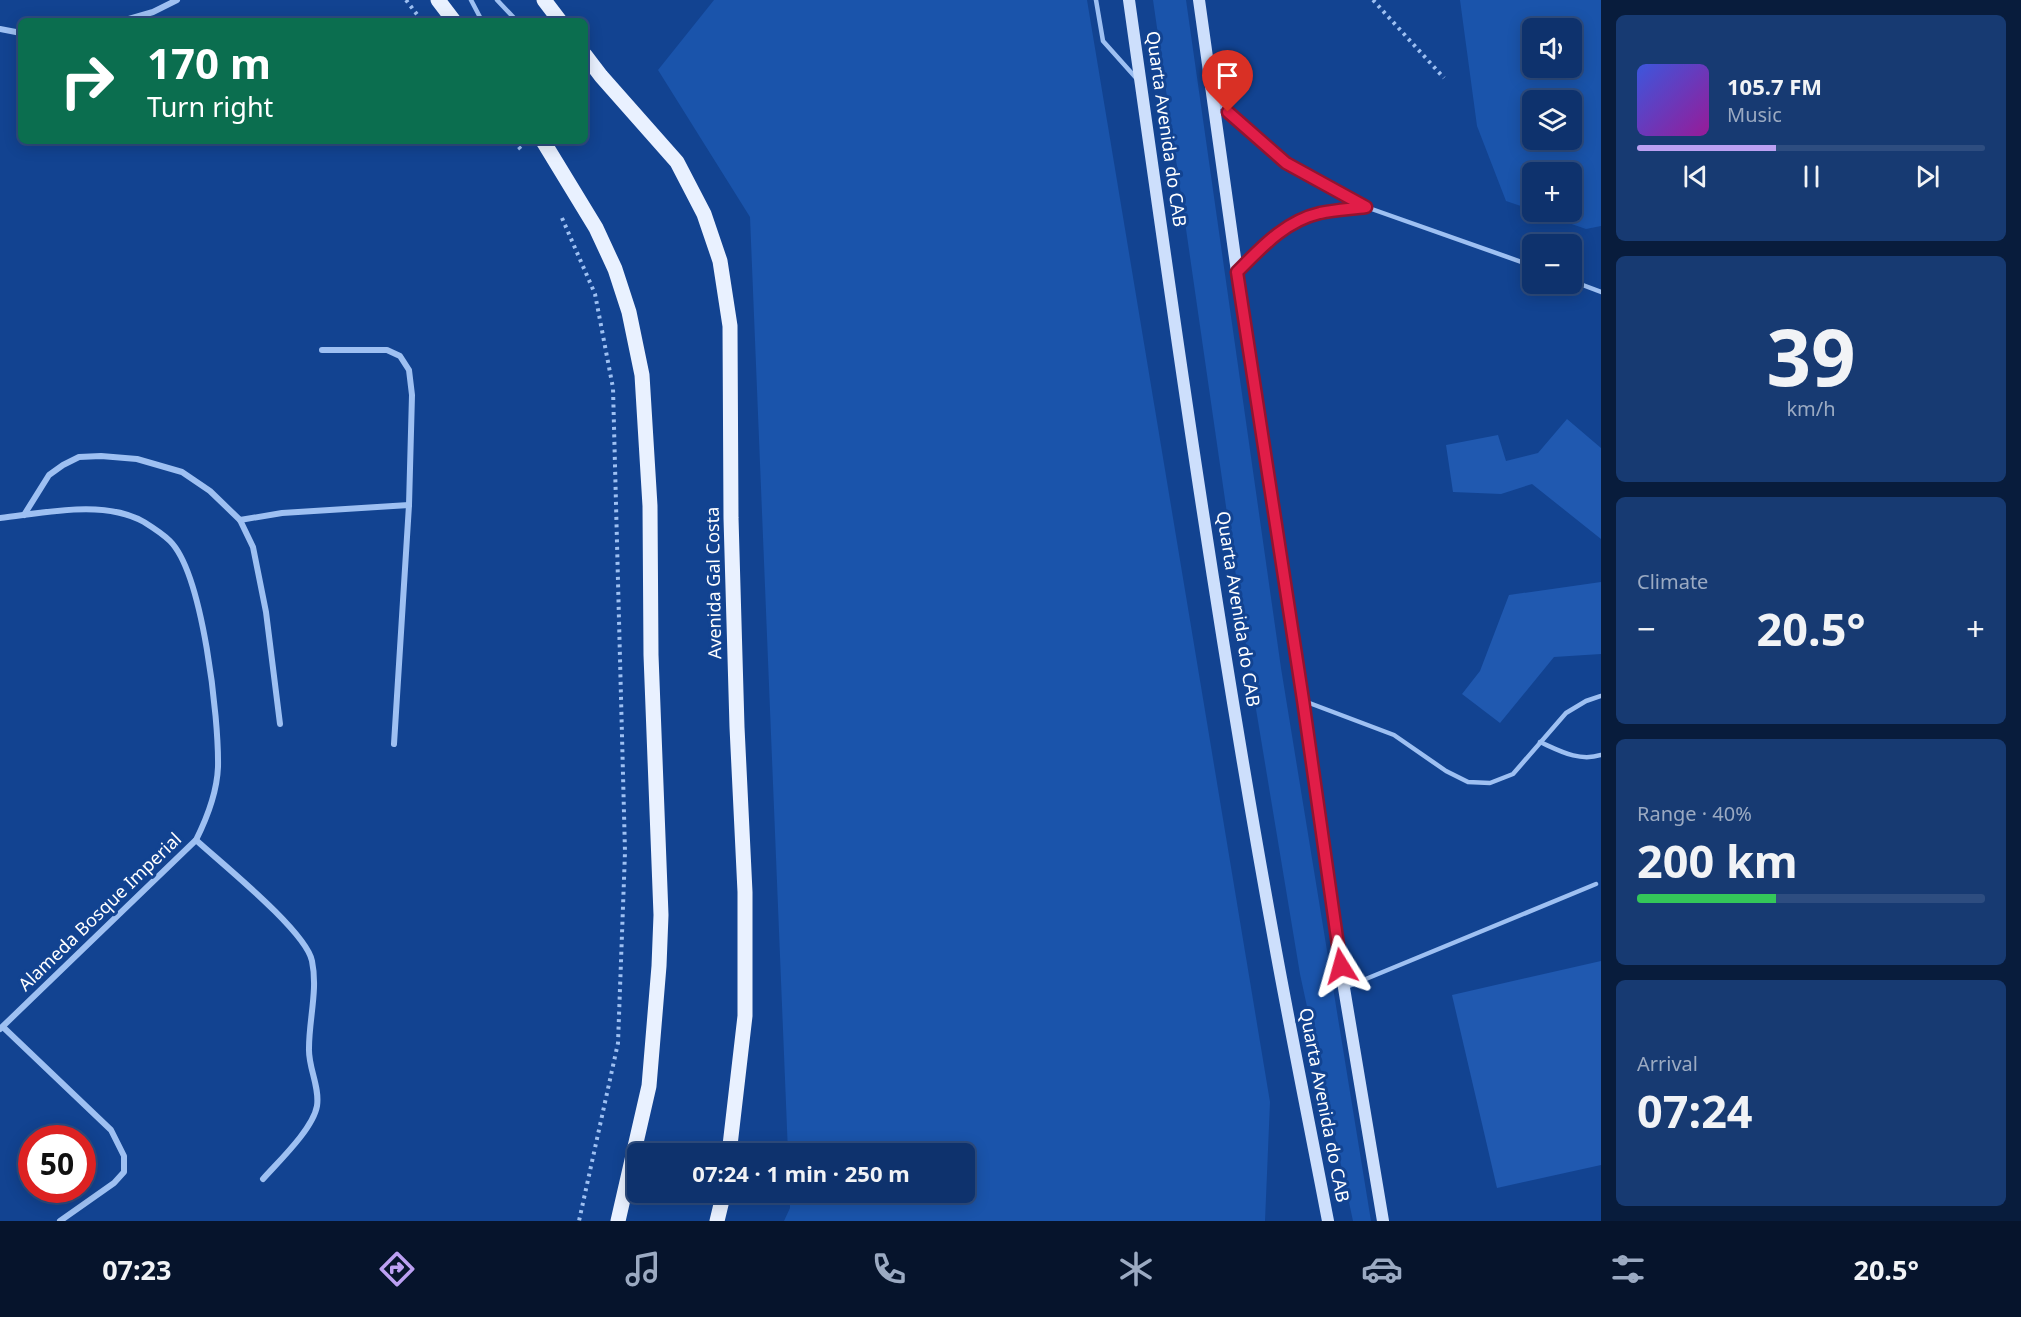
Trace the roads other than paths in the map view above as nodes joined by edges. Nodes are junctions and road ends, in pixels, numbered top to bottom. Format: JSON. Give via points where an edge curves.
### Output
{"nodes":[{"id":1,"x":177,"y":0,"type":"edge"},
{"id":2,"x":438,"y":0,"type":"edge"},
{"id":3,"x":446,"y":0,"type":"edge"},
{"id":4,"x":471,"y":0,"type":"edge"},
{"id":5,"x":497,"y":0,"type":"edge"},
{"id":6,"x":544,"y":0,"type":"edge"},
{"id":7,"x":1096,"y":0,"type":"edge"},
{"id":8,"x":1129,"y":0,"type":"edge"},
{"id":9,"x":1199,"y":0,"type":"edge"},
{"id":10,"x":132,"y":18,"type":"edge"},
{"id":11,"x":456,"y":18,"type":"edge"},
{"id":12,"x":480,"y":18,"type":"edge"},
{"id":13,"x":514,"y":18,"type":"edge"},
{"id":14,"x":558,"y":18,"type":"edge"},
{"id":15,"x":0,"y":29,"type":"edge"},
{"id":16,"x":18,"y":32,"type":"edge"},
{"id":17,"x":588,"y":59,"type":"edge"},
{"id":18,"x":588,"y":70,"type":"edge"},
{"id":19,"x":601,"y":76,"type":"junction"},
{"id":20,"x":1140,"y":82,"type":"junction"},
{"id":21,"x":1214,"y":100,"type":"junction"},
{"id":22,"x":547,"y":144,"type":"edge"},
{"id":23,"x":1366,"y":207,"type":"junction"},
{"id":24,"x":1522,"y":262,"type":"edge"},
{"id":25,"x":1237,"y":272,"type":"junction"},
{"id":26,"x":1582,"y":285,"type":"edge"},
{"id":27,"x":1601,"y":292,"type":"edge"},
{"id":28,"x":322,"y":350,"type":"dead end"},
{"id":29,"x":410,"y":505,"type":"junction"},
{"id":30,"x":24,"y":515,"type":"junction"},
{"id":31,"x":0,"y":518,"type":"edge"},
{"id":32,"x":240,"y":520,"type":"junction"},
{"id":33,"x":1601,"y":696,"type":"edge"},
{"id":34,"x":1303,"y":700,"type":"junction"},
{"id":35,"x":280,"y":724,"type":"dead end"},
{"id":36,"x":1540,"y":742,"type":"junction"},
{"id":37,"x":394,"y":744,"type":"dead end"},
{"id":38,"x":1601,"y":755,"type":"edge"},
{"id":39,"x":196,"y":840,"type":"junction"},
{"id":40,"x":1596,"y":884,"type":"dead end"},
{"id":41,"x":1344,"y":988,"type":"junction"},
{"id":42,"x":1,"y":1028,"type":"edge"},
{"id":43,"x":730,"y":1143,"type":"edge"},
{"id":44,"x":263,"y":1179,"type":"dead end"},
{"id":45,"x":721,"y":1203,"type":"edge"},
{"id":46,"x":60,"y":1221,"type":"edge"},
{"id":47,"x":618,"y":1221,"type":"edge"},
{"id":48,"x":717,"y":1221,"type":"edge"},
{"id":49,"x":1328,"y":1221,"type":"edge"},
{"id":50,"x":1383,"y":1221,"type":"edge"}],
"edges":[{"from":1,"to":10,"type":"street"},
{"from":2,"to":11,"type":"main road"},
{"from":3,"to":11,"type":"lane"},
{"from":4,"to":12,"type":"lane"},
{"from":5,"to":13,"type":"lane"},
{"from":6,"to":14,"type":"main road"},
{"from":7,"to":20,"type":"lane","via":[[1103,41]]},
{"from":8,"to":20,"type":"main road","name":"Quarta Avenida do CAB"},
{"from":9,"to":21,"type":"main road","name":"Quarta Avenida do CAB"},
{"from":15,"to":16,"type":"street"},
{"from":17,"to":19,"type":"main road","name":"Avenida Gal Costa"},
{"from":18,"to":19,"type":"lane"},
{"from":19,"to":43,"type":"main road","name":"Avenida Gal Costa","via":[[677,162],[704,214],[720,261],[730,326],[731,518],[745,892],[745,1016]]},
{"from":20,"to":49,"type":"main road","name":"Quarta Avenida do CAB","via":[[1243,761]]},
{"from":21,"to":23,"type":"lane","via":[[1286,163]]},
{"from":21,"to":25,"type":"main road","name":"Quarta Avenida do CAB"},
{"from":22,"to":47,"type":"main road","via":[[596,228],[615,269],[642,375],[650,506],[651,655],[661,915],[649,1086]]},
{"from":23,"to":24,"type":"lane"},
{"from":23,"to":25,"type":"lane","via":[[1318,213],[1292,225],[1274,236]]},
{"from":25,"to":34,"type":"main road","name":"Quarta Avenida do CAB"},
{"from":26,"to":27,"type":"lane"},
{"from":28,"to":29,"type":"street","via":[[387,350],[400,356],[409,370]]},
{"from":29,"to":32,"type":"street","via":[[282,513]]},
{"from":29,"to":37,"type":"street"},
{"from":30,"to":31,"type":"street","name":"Alameda Bosque Imperial"},
{"from":30,"to":32,"type":"street","via":[[49,475],[79,457],[101,456],[136,459],[182,472],[210,490]]},
{"from":30,"to":39,"type":"street","name":"Alameda Bosque Imperial","via":[[97,508],[117,512],[143,522],[170,542],[187,570],[199,610],[212,685],[218,768],[208,817]]},
{"from":32,"to":35,"type":"street","via":[[254,548],[260,575]]},
{"from":33,"to":36,"type":"lane","via":[[1566,712]]},
{"from":34,"to":36,"type":"lane","via":[[1394,735],[1468,782],[1490,783],[1513,774]]},
{"from":34,"to":41,"type":"main road","name":"Quarta Avenida do CAB"},
{"from":36,"to":38,"type":"lane","via":[[1573,756]]},
{"from":39,"to":42,"type":"street","name":"Alameda Bosque Imperial"},
{"from":39,"to":44,"type":"street","via":[[259,896],[312,958],[315,979],[309,1050],[316,1107],[310,1125]]},
{"from":40,"to":41,"type":"lane"},
{"from":41,"to":50,"type":"main road","name":"Quarta Avenida do CAB"},
{"from":42,"to":46,"type":"street","via":[[111,1130],[124,1156],[124,1172],[114,1183]]},
{"from":45,"to":48,"type":"main road"}]}
